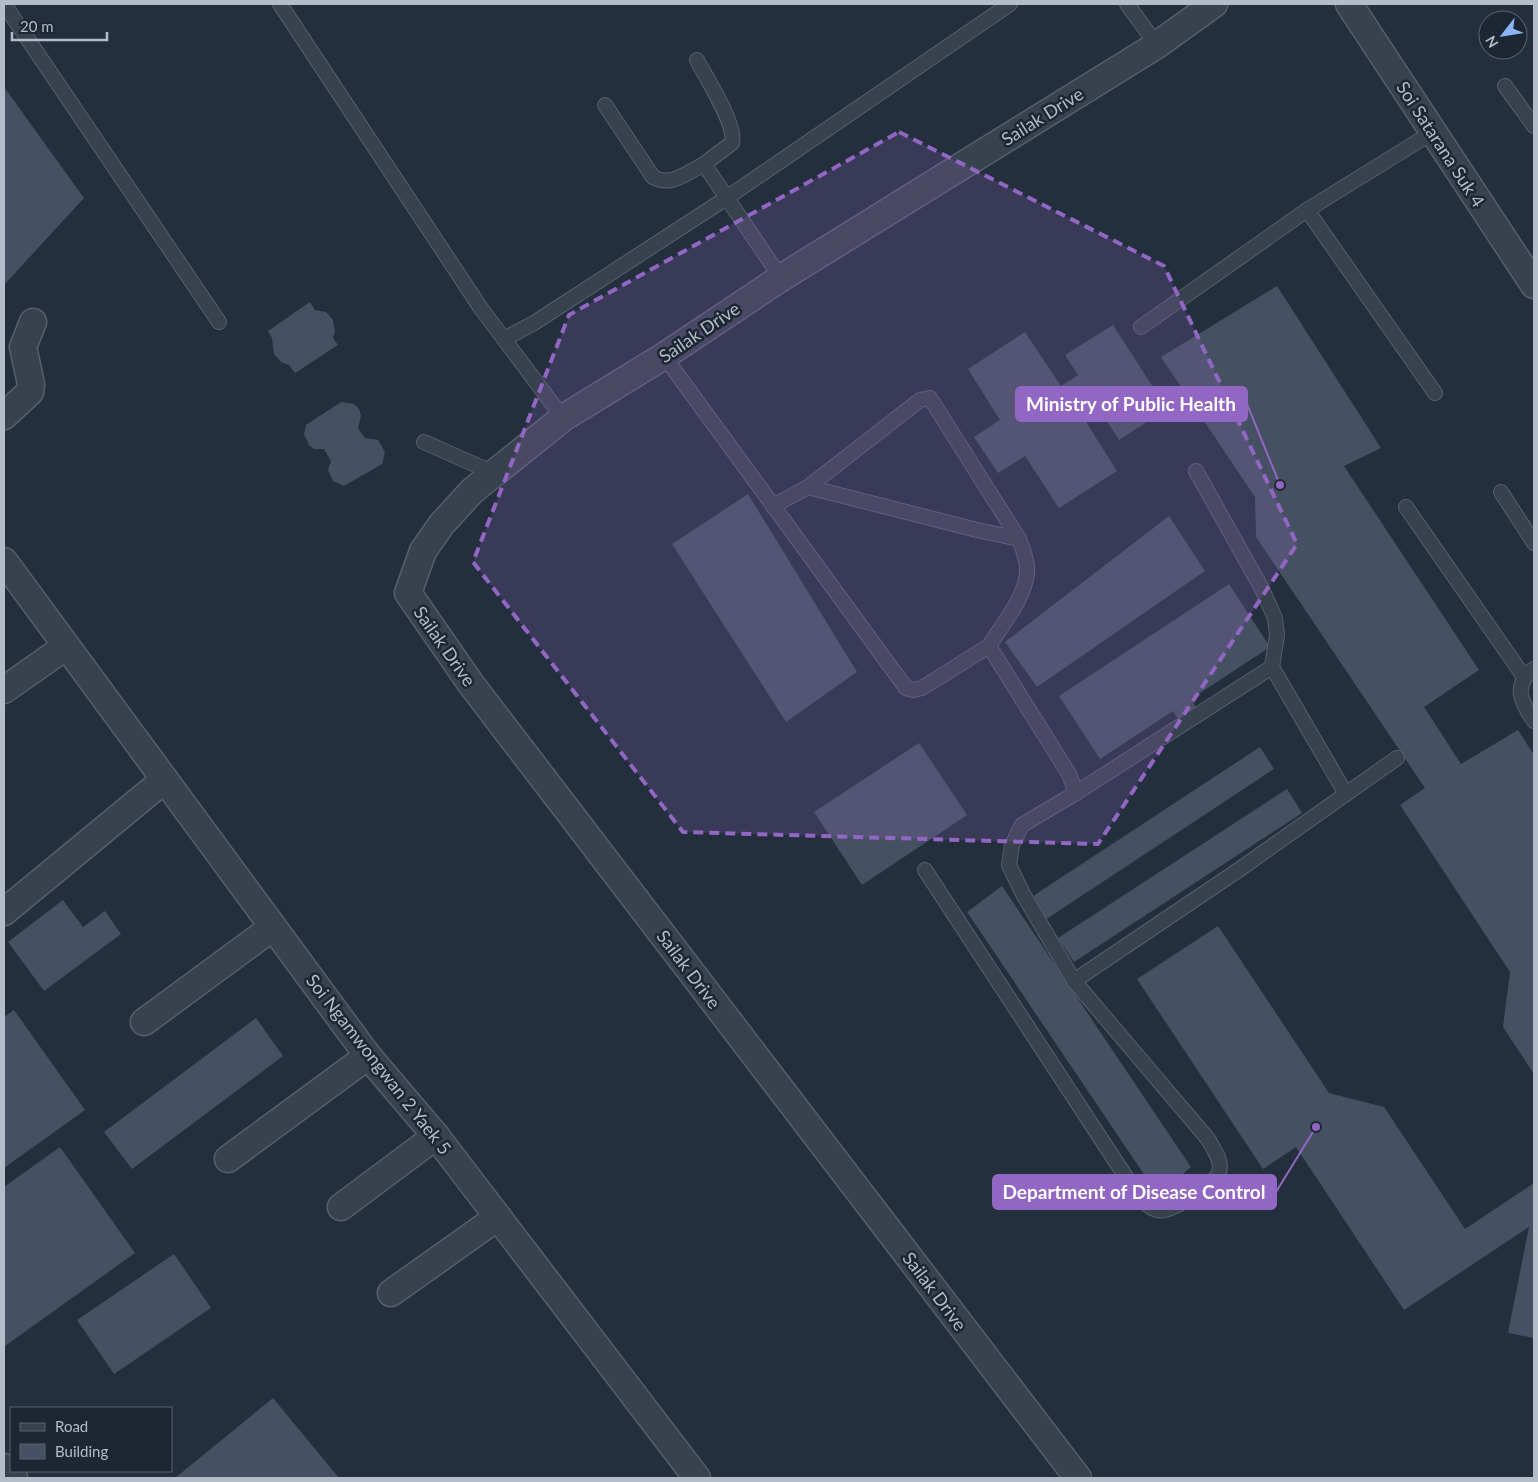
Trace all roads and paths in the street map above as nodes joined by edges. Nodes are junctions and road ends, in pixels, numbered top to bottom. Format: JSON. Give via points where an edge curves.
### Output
{"nodes":[{"id":1,"x":4,"y":4,"type":"edge"},
{"id":2,"x":280,"y":4,"type":"edge"},
{"id":3,"x":1010,"y":4,"type":"edge"},
{"id":4,"x":1127,"y":4,"type":"edge"},
{"id":5,"x":1214,"y":4,"type":"edge"},
{"id":6,"x":1349,"y":4,"type":"edge"},
{"id":7,"x":1157,"y":44,"type":"junction"},
{"id":8,"x":697,"y":60,"type":"dead end"},
{"id":9,"x":1506,"y":86,"type":"dead end"},
{"id":10,"x":605,"y":105,"type":"dead end"},
{"id":11,"x":1534,"y":126,"type":"edge"},
{"id":12,"x":1433,"y":132,"type":"junction"},
{"id":13,"x":704,"y":164,"type":"junction"},
{"id":14,"x":725,"y":199,"type":"junction"},
{"id":15,"x":1307,"y":210,"type":"junction"},
{"id":16,"x":781,"y":278,"type":"junction"},
{"id":17,"x":1534,"y":285,"type":"edge"},
{"id":18,"x":33,"y":322,"type":"dead end"},
{"id":19,"x":219,"y":322,"type":"dead end"},
{"id":20,"x":1141,"y":327,"type":"dead end"},
{"id":21,"x":504,"y":339,"type":"junction"},
{"id":22,"x":664,"y":356,"type":"junction"},
{"id":23,"x":1435,"y":393,"type":"dead end"},
{"id":24,"x":4,"y":416,"type":"edge"},
{"id":25,"x":563,"y":418,"type":"junction"},
{"id":26,"x":424,"y":442,"type":"dead end"},
{"id":27,"x":1196,"y":471,"type":"dead end"},
{"id":28,"x":494,"y":472,"type":"junction"},
{"id":29,"x":808,"y":487,"type":"junction"},
{"id":30,"x":1501,"y":492,"type":"dead end"},
{"id":31,"x":773,"y":506,"type":"junction"},
{"id":32,"x":1406,"y":507,"type":"dead end"},
{"id":33,"x":1019,"y":539,"type":"junction"},
{"id":34,"x":1534,"y":543,"type":"edge"},
{"id":35,"x":4,"y":562,"type":"edge"},
{"id":36,"x":989,"y":646,"type":"junction"},
{"id":37,"x":65,"y":647,"type":"junction"},
{"id":38,"x":1272,"y":667,"type":"junction"},
{"id":39,"x":1529,"y":673,"type":"edge"},
{"id":40,"x":4,"y":690,"type":"edge"},
{"id":41,"x":1534,"y":721,"type":"edge"},
{"id":42,"x":1397,"y":758,"type":"dead end"},
{"id":43,"x":164,"y":780,"type":"junction"},
{"id":44,"x":1076,"y":792,"type":"junction"},
{"id":45,"x":1346,"y":794,"type":"junction"},
{"id":46,"x":925,"y":870,"type":"dead end"},
{"id":47,"x":4,"y":912,"type":"edge"},
{"id":48,"x":273,"y":927,"type":"junction"},
{"id":49,"x":1074,"y":981,"type":"junction"},
{"id":50,"x":144,"y":1022,"type":"dead end"},
{"id":51,"x":368,"y":1056,"type":"junction"},
{"id":52,"x":436,"y":1136,"type":"junction"},
{"id":53,"x":228,"y":1159,"type":"dead end"},
{"id":54,"x":341,"y":1207,"type":"dead end"},
{"id":55,"x":498,"y":1218,"type":"junction"},
{"id":56,"x":392,"y":1293,"type":"dead end"},
{"id":57,"x":4,"y":1467,"type":"edge"},
{"id":58,"x":14,"y":1478,"type":"edge"},
{"id":59,"x":697,"y":1478,"type":"edge"},
{"id":60,"x":1078,"y":1478,"type":"edge"}],
"edges":[{"from":1,"to":19,"type":"lane"},
{"from":2,"to":21,"type":"lane"},
{"from":3,"to":14,"type":"lane"},
{"from":4,"to":7,"type":"lane"},
{"from":5,"to":7,"type":"street","name":"Sailak Drive"},
{"from":6,"to":12,"type":"street","name":"Soi Satarana Suk 4"},
{"from":7,"to":16,"type":"street","name":"Sailak Drive"},
{"from":8,"to":13,"type":"lane","via":[[734,137],[732,143]]},
{"from":9,"to":11,"type":"lane"},
{"from":10,"to":13,"type":"lane","via":[[653,177],[661,182],[671,182]]},
{"from":12,"to":15,"type":"lane"},
{"from":12,"to":17,"type":"street","name":"Soi Satarana Suk 4"},
{"from":13,"to":14,"type":"lane"},
{"from":14,"to":16,"type":"lane"},
{"from":14,"to":21,"type":"lane","via":[[534,323]]},
{"from":15,"to":20,"type":"lane"},
{"from":15,"to":23,"type":"lane"},
{"from":16,"to":22,"type":"street","name":"Sailak Drive"},
{"from":18,"to":24,"type":"street","via":[[23,347],[32,384],[30,392]]},
{"from":21,"to":25,"type":"lane"},
{"from":22,"to":25,"type":"street","name":"Sailak Drive"},
{"from":22,"to":31,"type":"lane"},
{"from":25,"to":28,"type":"street","name":"Sailak Drive"},
{"from":26,"to":28,"type":"lane"},
{"from":27,"to":38,"type":"lane","via":[[1275,618],[1277,635]]},
{"from":28,"to":60,"type":"street","name":"Sailak Drive","via":[[472,491],[423,551],[408,593],[471,684]]},
{"from":29,"to":31,"type":"lane"},
{"from":29,"to":33,"type":"lane"},
{"from":29,"to":33,"type":"lane","via":[[920,400],[930,398]]},
{"from":30,"to":34,"type":"lane"},
{"from":31,"to":36,"type":"lane","via":[[906,688],[922,688]]},
{"from":32,"to":39,"type":"lane"},
{"from":33,"to":36,"type":"lane","via":[[1027,574],[1022,592]]},
{"from":35,"to":37,"type":"street","name":"Soi Ngamwongwan 2 Yaek 5"},
{"from":36,"to":44,"type":"lane","via":[[1069,774]]},
{"from":37,"to":40,"type":"street"},
{"from":37,"to":43,"type":"street","name":"Soi Ngamwongwan 2 Yaek 5"},
{"from":38,"to":44,"type":"lane"},
{"from":38,"to":45,"type":"lane"},
{"from":39,"to":41,"type":"lane","via":[[1521,689],[1522,704]]},
{"from":42,"to":45,"type":"lane"},
{"from":43,"to":47,"type":"street"},
{"from":43,"to":48,"type":"street","name":"Soi Ngamwongwan 2 Yaek 5"},
{"from":44,"to":49,"type":"lane","via":[[1022,825],[1012,845],[1009,864]]},
{"from":45,"to":49,"type":"lane"},
{"from":46,"to":49,"type":"lane","via":[[1141,1200],[1152,1209],[1164,1211],[1213,1181],[1219,1172],[1219,1161],[1208,1139]]},
{"from":48,"to":50,"type":"street"},
{"from":48,"to":51,"type":"street","name":"Soi Ngamwongwan 2 Yaek 5"},
{"from":51,"to":52,"type":"street","name":"Soi Ngamwongwan 2 Yaek 5"},
{"from":51,"to":53,"type":"street"},
{"from":52,"to":54,"type":"street"},
{"from":52,"to":55,"type":"street","name":"Soi Ngamwongwan 2 Yaek 5"},
{"from":55,"to":56,"type":"street"},
{"from":55,"to":59,"type":"street","name":"Soi Ngamwongwan 2 Yaek 5"},
{"from":57,"to":58,"type":"street"}]}
